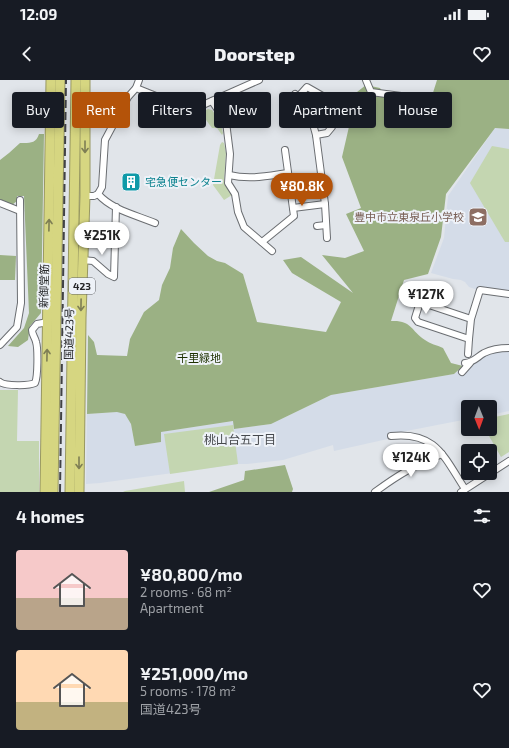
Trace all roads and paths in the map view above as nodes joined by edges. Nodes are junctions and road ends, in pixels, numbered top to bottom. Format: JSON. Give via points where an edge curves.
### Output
{"nodes":[{"id":1,"x":51,"y":80,"type":"edge"},
{"id":2,"x":60,"y":80,"type":"edge"},
{"id":3,"x":76,"y":80,"type":"edge"},
{"id":4,"x":84,"y":80,"type":"edge"},
{"id":5,"x":139,"y":80,"type":"edge"},
{"id":6,"x":259,"y":80,"type":"edge"},
{"id":7,"x":368,"y":80,"type":"edge"},
{"id":8,"x":136,"y":88,"type":"junction"},
{"id":9,"x":384,"y":94,"type":"edge"},
{"id":10,"x":212,"y":101,"type":"junction"},
{"id":11,"x":316,"y":135,"type":"junction"},
{"id":12,"x":285,"y":150,"type":"dead end"},
{"id":13,"x":288,"y":173,"type":"junction"},
{"id":14,"x":229,"y":175,"type":"junction"},
{"id":15,"x":98,"y":194,"type":"junction"},
{"id":16,"x":85,"y":196,"type":"junction"},
{"id":17,"x":20,"y":200,"type":"dead end"},
{"id":18,"x":0,"y":203,"type":"edge"},
{"id":19,"x":325,"y":204,"type":"junction"},
{"id":20,"x":116,"y":207,"type":"junction"},
{"id":21,"x":293,"y":208,"type":"junction"},
{"id":22,"x":20,"y":211,"type":"junction"},
{"id":23,"x":155,"y":223,"type":"dead end"},
{"id":24,"x":326,"y":225,"type":"junction"},
{"id":25,"x":317,"y":226,"type":"dead end"},
{"id":26,"x":327,"y":238,"type":"dead end"},
{"id":27,"x":262,"y":242,"type":"junction"},
{"id":28,"x":272,"y":251,"type":"dead end"},
{"id":29,"x":82,"y":260,"type":"junction"},
{"id":30,"x":509,"y":294,"type":"edge"},
{"id":31,"x":471,"y":319,"type":"junction"},
{"id":32,"x":48,"y":322,"type":"junction"},
{"id":33,"x":469,"y":339,"type":"junction"},
{"id":34,"x":0,"y":346,"type":"edge"},
{"id":35,"x":509,"y":348,"type":"edge"},
{"id":36,"x":467,"y":361,"type":"junction"},
{"id":37,"x":55,"y":367,"type":"junction"},
{"id":38,"x":72,"y":367,"type":"junction"},
{"id":39,"x":462,"y":372,"type":"dead end"},
{"id":40,"x":0,"y":382,"type":"edge"},
{"id":41,"x":46,"y":436,"type":"junction"},
{"id":42,"x":79,"y":436,"type":"junction"},
{"id":43,"x":391,"y":436,"type":"dead end"},
{"id":44,"x":442,"y":454,"type":"junction"},
{"id":45,"x":509,"y":461,"type":"edge"},
{"id":46,"x":463,"y":491,"type":"edge"},
{"id":47,"x":45,"y":492,"type":"edge"},
{"id":48,"x":54,"y":492,"type":"edge"},
{"id":49,"x":70,"y":492,"type":"edge"},
{"id":50,"x":79,"y":492,"type":"edge"},
{"id":51,"x":375,"y":492,"type":"edge"}],
"edges":[{"from":32,"to":1,"type":"highway","name":"国道423号","one_way":true},
{"from":2,"to":37,"type":"highway","name":"新御堂筋","number":"423"},
{"from":3,"to":38,"type":"highway","number":"423"},
{"from":4,"to":16,"type":"highway","name":"国道423号","number":"423","one_way":true},
{"from":5,"to":8,"type":"street"},
{"from":6,"to":10,"type":"street"},
{"from":7,"to":9,"type":"street","via":[[371,92]]},
{"from":8,"to":10,"type":"street","via":[[194,113]]},
{"from":8,"to":15,"type":"street","via":[[128,97],[105,140],[102,187]]},
{"from":10,"to":14,"type":"street","via":[[226,122],[230,154]]},
{"from":11,"to":11,"type":"street","via":[[327,133],[332,127],[335,103],[307,87],[297,96],[308,106]]},
{"from":11,"to":19,"type":"street"},
{"from":12,"to":13,"type":"street"},
{"from":13,"to":14,"type":"street","via":[[251,178]]},
{"from":13,"to":21,"type":"street"},
{"from":14,"to":27,"type":"street","via":[[228,183],[235,194],[244,227]]},
{"from":15,"to":16,"type":"street"},
{"from":15,"to":20,"type":"street"},
{"from":16,"to":29,"type":"highway","name":"国道423号","number":"423"},
{"from":17,"to":22,"type":"street"},
{"from":18,"to":22,"type":"street"},
{"from":19,"to":21,"type":"street"},
{"from":19,"to":24,"type":"street"},
{"from":20,"to":23,"type":"street"},
{"from":20,"to":29,"type":"street","via":[[114,277],[93,261]]},
{"from":21,"to":27,"type":"street","via":[[294,216]]},
{"from":22,"to":34,"type":"street","via":[[20,310],[17,327]]},
{"from":24,"to":25,"type":"street"},
{"from":24,"to":26,"type":"street"},
{"from":27,"to":28,"type":"street"},
{"from":29,"to":42,"type":"highway","name":"国道423号","number":"423","one_way":true},
{"from":30,"to":31,"type":"street","via":[[480,290]]},
{"from":31,"to":33,"type":"street"},
{"from":31,"to":33,"type":"street","via":[[420,302],[414,322]]},
{"from":32,"to":40,"type":"street","via":[[37,324],[32,330],[37,348],[35,383],[6,385]]},
{"from":41,"to":32,"type":"highway","name":"国道423号","one_way":true},
{"from":33,"to":36,"type":"street"},
{"from":35,"to":36,"type":"street","via":[[490,350]]},
{"from":36,"to":39,"type":"street"},
{"from":37,"to":41,"type":"highway"},
{"from":37,"to":48,"type":"highway","name":"新御堂筋","number":"423"},
{"from":38,"to":42,"type":"highway"},
{"from":38,"to":49,"type":"highway","number":"423"},
{"from":41,"to":47,"type":"highway","name":"国道423号"},
{"from":42,"to":50,"type":"highway","name":"国道423号","number":"423","one_way":true},
{"from":43,"to":44,"type":"street","via":[[420,437],[432,443]]},
{"from":44,"to":46,"type":"street"},
{"from":44,"to":51,"type":"street","via":[[397,475]]},
{"from":45,"to":46,"type":"street"}]}
